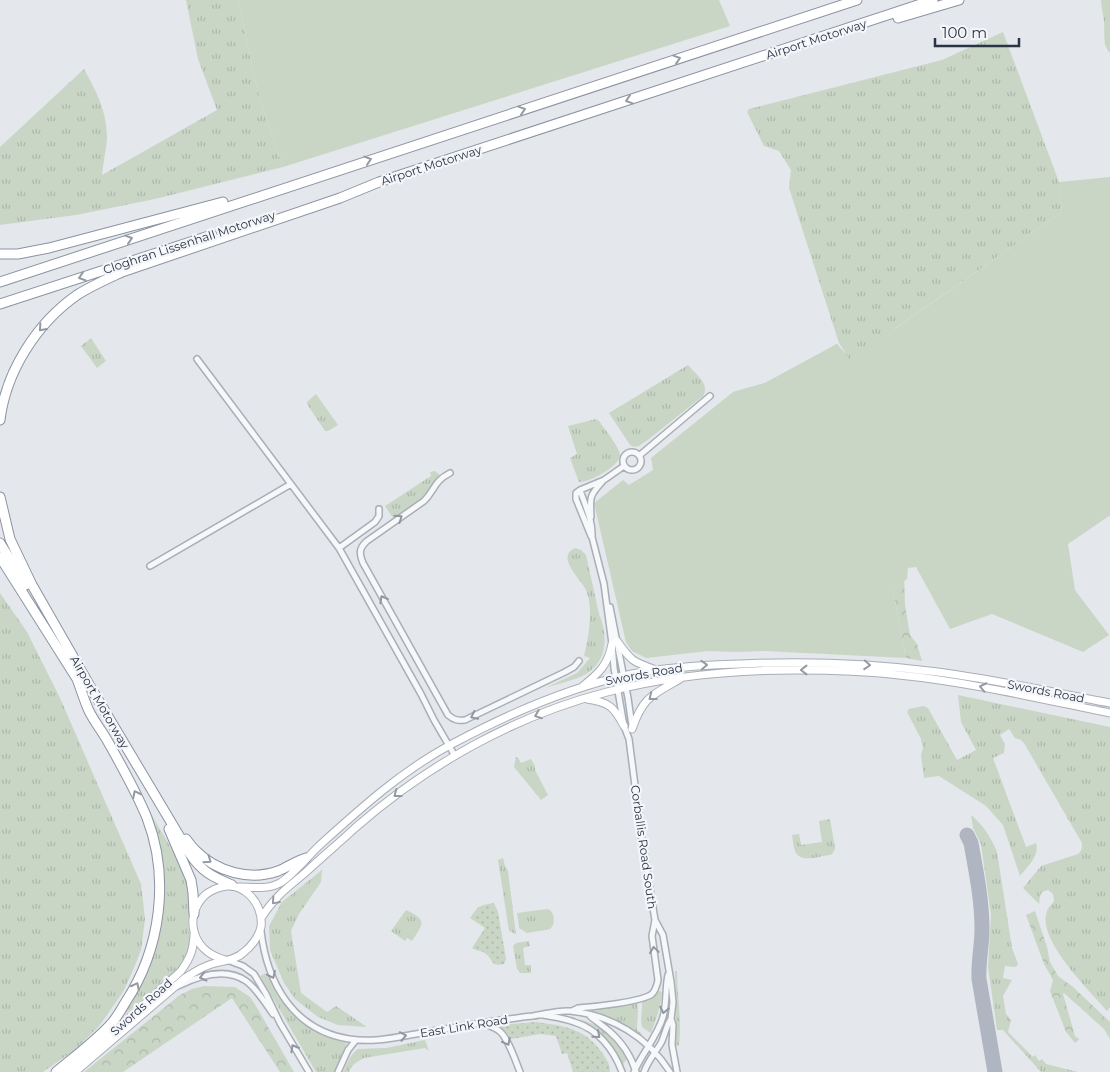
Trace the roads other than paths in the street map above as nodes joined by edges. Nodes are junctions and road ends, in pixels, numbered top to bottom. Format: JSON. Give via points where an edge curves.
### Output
{"nodes":[{"id":1,"x":857,"y":0,"type":"edge"},
{"id":2,"x":933,"y":0,"type":"edge"},
{"id":3,"x":959,"y":0,"type":"edge"},
{"id":4,"x":758,"y":58,"type":"junction"},
{"id":5,"x":322,"y":176,"type":"junction"},
{"id":6,"x":379,"y":182,"type":"junction"},
{"id":7,"x":0,"y":254,"type":"edge"},
{"id":8,"x":0,"y":282,"type":"edge"},
{"id":9,"x":0,"y":304,"type":"edge"},
{"id":10,"x":197,"y":359,"type":"dead end"},
{"id":11,"x":710,"y":396,"type":"dead end"},
{"id":12,"x":0,"y":420,"type":"edge"},
{"id":13,"x":640,"y":455,"type":"junction"},
{"id":14,"x":624,"y":466,"type":"junction"},
{"id":15,"x":450,"y":473,"type":"dead end"},
{"id":16,"x":604,"y":480,"type":"junction"},
{"id":17,"x":291,"y":484,"type":"junction"},
{"id":18,"x":580,"y":490,"type":"junction"},
{"id":19,"x":0,"y":497,"type":"edge"},
{"id":20,"x":379,"y":509,"type":"dead end"},
{"id":21,"x":591,"y":523,"type":"junction"},
{"id":22,"x":592,"y":537,"type":"junction"},
{"id":23,"x":0,"y":543,"type":"edge"},
{"id":24,"x":338,"y":548,"type":"junction"},
{"id":25,"x":0,"y":558,"type":"edge"},
{"id":26,"x":150,"y":566,"type":"dead end"},
{"id":27,"x":615,"y":642,"type":"junction"},
{"id":28,"x":579,"y":661,"type":"dead end"},
{"id":29,"x":656,"y":670,"type":"junction"},
{"id":30,"x":624,"y":676,"type":"junction"},
{"id":31,"x":685,"y":677,"type":"junction"},
{"id":32,"x":616,"y":678,"type":"junction"},
{"id":33,"x":77,"y":679,"type":"junction"},
{"id":34,"x":626,"y":687,"type":"junction"},
{"id":35,"x":91,"y":688,"type":"junction"},
{"id":36,"x":581,"y":688,"type":"junction"},
{"id":37,"x":618,"y":689,"type":"junction"},
{"id":38,"x":584,"y":698,"type":"junction"},
{"id":39,"x":1110,"y":704,"type":"edge"},
{"id":40,"x":1110,"y":712,"type":"edge"},
{"id":41,"x":624,"y":726,"type":"junction"},
{"id":42,"x":632,"y":729,"type":"junction"},
{"id":43,"x":629,"y":739,"type":"junction"},
{"id":44,"x":449,"y":745,"type":"junction"},
{"id":45,"x":456,"y":756,"type":"junction"},
{"id":46,"x":165,"y":811,"type":"junction"},
{"id":47,"x":306,"y":858,"type":"junction"},
{"id":48,"x":235,"y":886,"type":"junction"},
{"id":49,"x":194,"y":914,"type":"junction"},
{"id":50,"x":261,"y":918,"type":"junction"},
{"id":51,"x":655,"y":920,"type":"junction"},
{"id":52,"x":260,"y":928,"type":"junction"},
{"id":53,"x":193,"y":930,"type":"junction"},
{"id":54,"x":226,"y":960,"type":"junction"},
{"id":55,"x":669,"y":972,"type":"junction"},
{"id":56,"x":169,"y":986,"type":"junction"},
{"id":57,"x":572,"y":1012,"type":"junction"},
{"id":58,"x":543,"y":1014,"type":"junction"},
{"id":59,"x":590,"y":1015,"type":"junction"},
{"id":60,"x":671,"y":1019,"type":"junction"},
{"id":61,"x":280,"y":1023,"type":"junction"},
{"id":62,"x":483,"y":1023,"type":"junction"},
{"id":63,"x":356,"y":1040,"type":"junction"},
{"id":64,"x":648,"y":1046,"type":"junction"},
{"id":65,"x":654,"y":1052,"type":"junction"},
{"id":66,"x":73,"y":1058,"type":"junction"},
{"id":67,"x":635,"y":1071,"type":"edge"},
{"id":68,"x":56,"y":1072,"type":"edge"},
{"id":69,"x":66,"y":1072,"type":"edge"},
{"id":70,"x":75,"y":1072,"type":"edge"},
{"id":71,"x":309,"y":1072,"type":"edge"},
{"id":72,"x":338,"y":1072,"type":"edge"},
{"id":73,"x":520,"y":1072,"type":"edge"},
{"id":74,"x":622,"y":1072,"type":"edge"},
{"id":75,"x":644,"y":1072,"type":"edge"},
{"id":76,"x":670,"y":1072,"type":"edge"},
{"id":77,"x":678,"y":1072,"type":"edge"}],
"edges":[{"from":5,"to":1,"type":"highway","name":"Airport Motorway","one_way":true},
{"from":2,"to":4,"type":"highway","name":"Airport Motorway"},
{"from":3,"to":4,"type":"highway"},
{"from":4,"to":6,"type":"highway","name":"Airport Motorway","one_way":true},
{"from":5,"to":7,"type":"highway","via":[[49,248]]},
{"from":8,"to":5,"type":"highway","name":"Cloghran Lissenhall Motorway","one_way":true},
{"from":6,"to":9,"type":"highway","name":"Cloghran Lissenhall Motorway","one_way":true},
{"from":6,"to":12,"type":"highway","name":"Airport Motorway","one_way":true,"via":[[122,272],[77,295],[32,340],[12,376]]},
{"from":10,"to":17,"type":"street"},
{"from":11,"to":13,"type":"street"},
{"from":13,"to":14,"type":"street","via":[[626,454]]},
{"from":13,"to":14,"type":"street","via":[[642,461],[638,469]]},
{"from":14,"to":16,"type":"street"},
{"from":28,"to":15,"type":"street","one_way":true,"via":[[565,672],[465,720],[458,721],[448,715],[363,564],[360,552],[367,541],[424,501],[438,481]]},
{"from":16,"to":18,"type":"street"},
{"from":16,"to":21,"type":"street","via":[[590,499]]},
{"from":17,"to":24,"type":"street"},
{"from":17,"to":26,"type":"street"},
{"from":18,"to":21,"type":"street"},
{"from":18,"to":22,"type":"street","via":[[576,499]]},
{"from":19,"to":35,"type":"highway","name":"Airport Motorway","via":[[10,539],[18,556]]},
{"from":20,"to":24,"type":"street","via":[[375,522]]},
{"from":21,"to":22,"type":"street"},
{"from":22,"to":27,"type":"street"},
{"from":23,"to":35,"type":"highway"},
{"from":24,"to":44,"type":"street"},
{"from":25,"to":33,"type":"highway","name":"Airport Motorway"},
{"from":27,"to":29,"type":"main road","via":[[632,660]]},
{"from":27,"to":30,"type":"street","name":"Corballis Road South"},
{"from":27,"to":32,"type":"street","name":"Corballis Road South","via":[[612,660]]},
{"from":27,"to":36,"type":"main road","via":[[600,672]]},
{"from":29,"to":30,"type":"main road","name":"Swords Road"},
{"from":29,"to":39,"type":"main road","name":"Swords Road","one_way":true,"via":[[782,663],[900,667],[982,678]]},
{"from":30,"to":32,"type":"main road","name":"Swords Road"},
{"from":30,"to":34,"type":"street","name":"Corballis Road South"},
{"from":31,"to":34,"type":"main road","name":"Swords Road"},
{"from":40,"to":31,"type":"main road","name":"Swords Road","one_way":true,"via":[[970,684],[897,674],[780,670]]},
{"from":31,"to":42,"type":"main road","one_way":true,"via":[[645,702]]},
{"from":32,"to":36,"type":"main road","name":"Swords Road"},
{"from":32,"to":37,"type":"street","name":"Corballis Road South"},
{"from":33,"to":49,"type":"highway","name":"Airport Motorway","via":[[171,832],[191,880]]},
{"from":66,"to":33,"type":"highway","one_way":true,"via":[[112,1024],[142,974],[156,927],[160,883],[147,818],[89,710]]},
{"from":34,"to":37,"type":"main road","name":"Swords Road"},
{"from":34,"to":42,"type":"street","name":"Corballis Road South"},
{"from":35,"to":46,"type":"highway","name":"Airport Motorway"},
{"from":36,"to":44,"type":"main road","name":"Swords Road","via":[[507,716]]},
{"from":37,"to":38,"type":"main road","name":"Swords Road"},
{"from":37,"to":41,"type":"street","name":"Corballis Road South"},
{"from":38,"to":41,"type":"main road","via":[[611,706]]},
{"from":38,"to":45,"type":"main road","name":"Swords Road","one_way":true,"via":[[512,726]]},
{"from":41,"to":43,"type":"street","name":"Corballis Road South"},
{"from":42,"to":43,"type":"street","name":"Corballis Road South"},
{"from":43,"to":51,"type":"street","name":"Corballis Road South"},
{"from":44,"to":45,"type":"street"},
{"from":44,"to":47,"type":"main road","name":"Swords Road","via":[[402,775]]},
{"from":45,"to":50,"type":"main road","name":"Swords Road","one_way":true,"via":[[374,811],[275,900]]},
{"from":46,"to":47,"type":"highway","one_way":true,"via":[[196,851],[223,869],[263,874]]},
{"from":46,"to":48,"type":"highway","name":"Airport Motorway","via":[[196,863],[215,878]]},
{"from":47,"to":48,"type":"main road","name":"Swords Road","via":[[279,884],[262,888]]},
{"from":48,"to":49,"type":"main road","via":[[222,886],[206,894]]},
{"from":48,"to":50,"type":"main road","via":[[252,898]]},
{"from":49,"to":53,"type":"main road"},
{"from":50,"to":52,"type":"main road"},
{"from":51,"to":55,"type":"street","name":"Corballis Road South","via":[[663,935]]},
{"from":57,"to":51,"type":"street","name":"East Link Road","one_way":true,"via":[[578,1008],[640,999],[652,993],[658,980],[652,936]]},
{"from":52,"to":54,"type":"main road","via":[[243,953]]},
{"from":52,"to":63,"type":"street","name":"East Link Road","one_way":true,"via":[[268,968],[292,1008],[322,1031]]},
{"from":53,"to":54,"type":"main road","via":[[202,947]]},
{"from":53,"to":56,"type":"main road","name":"Swords Road","via":[[189,960]]},
{"from":54,"to":56,"type":"main road","name":"Swords Road","via":[[200,969]]},
{"from":54,"to":61,"type":"street","via":[[254,974]]},
{"from":55,"to":60,"type":"street","name":"Corballis Road South"},
{"from":55,"to":64,"type":"street","one_way":true,"via":[[663,1016]]},
{"from":61,"to":56,"type":"street","one_way":true,"via":[[246,980],[221,974],[208,975]]},
{"from":56,"to":66,"type":"main road","via":[[154,993]]},
{"from":56,"to":69,"type":"main road","name":"Swords Road"},
{"from":56,"to":70,"type":"main road","name":"Swords Road"},
{"from":57,"to":58,"type":"street","name":"East Link Road"},
{"from":57,"to":59,"type":"street","name":"East Link Road"},
{"from":58,"to":62,"type":"street","name":"East Link Road"},
{"from":58,"to":74,"type":"street","one_way":true,"via":[[576,1022],[600,1037],[615,1056]]},
{"from":59,"to":64,"type":"street","name":"East Link Road","via":[[620,1025]]},
{"from":59,"to":67,"type":"street","via":[[617,1038]]},
{"from":60,"to":65,"type":"street"},
{"from":60,"to":77,"type":"street","name":"Corballis Road South","via":[[672,1050]]},
{"from":71,"to":61,"type":"street","one_way":true},
{"from":63,"to":62,"type":"street","name":"East Link Road","one_way":true,"via":[[378,1040]]},
{"from":62,"to":73,"type":"street","one_way":true,"via":[[504,1035]]},
{"from":63,"to":72,"type":"street"},
{"from":64,"to":65,"type":"street"},
{"from":64,"to":67,"type":"street"},
{"from":65,"to":75,"type":"street"},
{"from":65,"to":76,"type":"street"},
{"from":66,"to":68,"type":"highway"}]}
